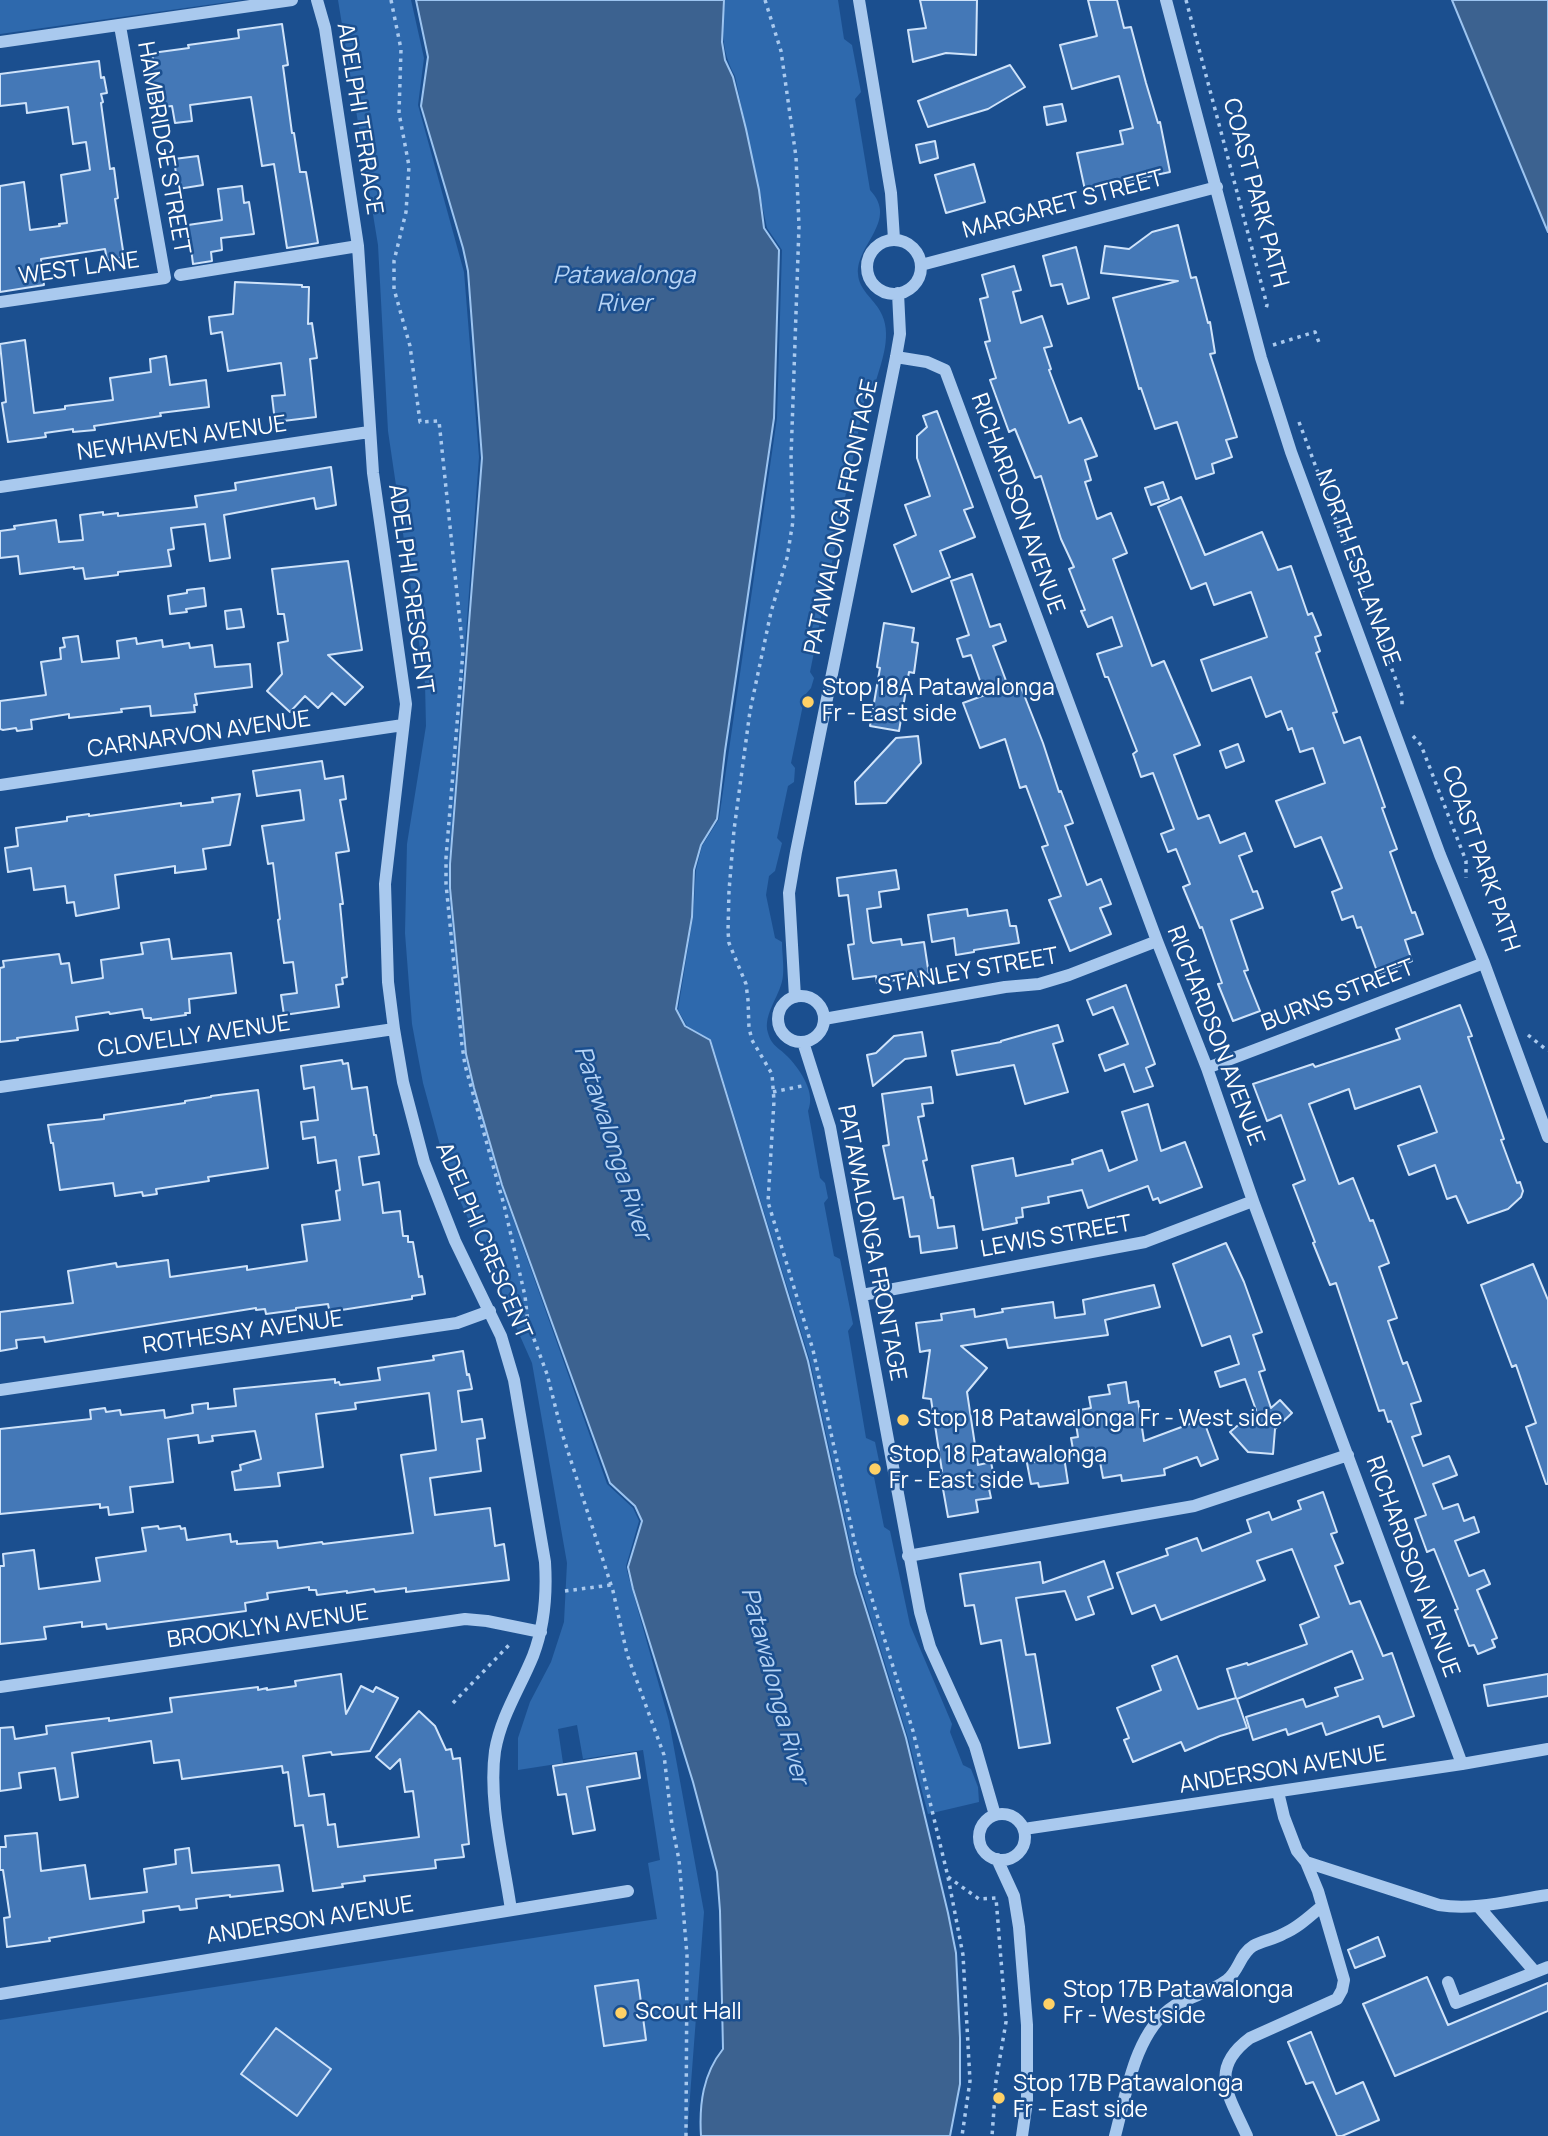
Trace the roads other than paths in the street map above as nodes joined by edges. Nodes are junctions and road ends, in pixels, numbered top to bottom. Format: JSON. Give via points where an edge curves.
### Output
{"nodes":[{"id":1,"x":292,"y":0,"type":"edge"},
{"id":2,"x":317,"y":0,"type":"edge"},
{"id":3,"x":859,"y":0,"type":"edge"},
{"id":4,"x":1166,"y":0,"type":"edge"},
{"id":5,"x":120,"y":26,"type":"junction"},
{"id":6,"x":0,"y":42,"type":"edge"},
{"id":7,"x":1217,"y":187,"type":"junction"},
{"id":8,"x":894,"y":239,"type":"junction"},
{"id":9,"x":358,"y":246,"type":"junction"},
{"id":10,"x":921,"y":265,"type":"junction"},
{"id":11,"x":180,"y":275,"type":"dead end"},
{"id":12,"x":165,"y":278,"type":"joint"},
{"id":13,"x":898,"y":293,"type":"junction"},
{"id":14,"x":0,"y":302,"type":"edge"},
{"id":15,"x":897,"y":357,"type":"junction"},
{"id":16,"x":369,"y":432,"type":"junction"},
{"id":17,"x":0,"y":487,"type":"edge"},
{"id":18,"x":403,"y":725,"type":"junction"},
{"id":19,"x":0,"y":785,"type":"edge"},
{"id":20,"x":1157,"y":941,"type":"junction"},
{"id":21,"x":1484,"y":963,"type":"junction"},
{"id":22,"x":795,"y":997,"type":"junction"},
{"id":23,"x":824,"y":1019,"type":"junction"},
{"id":24,"x":394,"y":1029,"type":"junction"},
{"id":25,"x":803,"y":1042,"type":"junction"},
{"id":26,"x":1207,"y":1068,"type":"junction"},
{"id":27,"x":0,"y":1087,"type":"edge"},
{"id":28,"x":1548,"y":1137,"type":"edge"},
{"id":29,"x":1253,"y":1201,"type":"junction"},
{"id":30,"x":862,"y":1295,"type":"junction"},
{"id":31,"x":490,"y":1311,"type":"junction"},
{"id":32,"x":0,"y":1390,"type":"edge"},
{"id":33,"x":1348,"y":1455,"type":"junction"},
{"id":34,"x":908,"y":1556,"type":"junction"},
{"id":35,"x":541,"y":1632,"type":"junction"},
{"id":36,"x":0,"y":1687,"type":"edge"},
{"id":37,"x":1548,"y":1749,"type":"edge"},
{"id":38,"x":1462,"y":1764,"type":"junction"},
{"id":39,"x":1278,"y":1792,"type":"junction"},
{"id":40,"x":995,"y":1815,"type":"junction"},
{"id":41,"x":1024,"y":1829,"type":"junction"},
{"id":42,"x":998,"y":1859,"type":"junction"},
{"id":43,"x":1306,"y":1862,"type":"junction"},
{"id":44,"x":628,"y":1891,"type":"dead end"},
{"id":45,"x":1548,"y":1895,"type":"edge"},
{"id":46,"x":1322,"y":1906,"type":"junction"},
{"id":47,"x":1478,"y":1906,"type":"junction"},
{"id":48,"x":511,"y":1910,"type":"junction"},
{"id":49,"x":1542,"y":1970,"type":"edge"},
{"id":50,"x":1448,"y":1982,"type":"dead end"},
{"id":51,"x":0,"y":1994,"type":"edge"},
{"id":52,"x":1022,"y":2136,"type":"edge"},
{"id":53,"x":1115,"y":2136,"type":"edge"},
{"id":54,"x":1247,"y":2136,"type":"edge"}],
"edges":[{"from":1,"to":5,"type":"street"},
{"from":2,"to":9,"type":"street","name":"ADELPHI TERRACE"},
{"from":3,"to":8,"type":"street","via":[[891,193]]},
{"from":4,"to":7,"type":"street","name":"NORTH ESPLANADE"},
{"from":5,"to":6,"type":"street"},
{"from":5,"to":12,"type":"street","name":"HAMBRIDGE STREET"},
{"from":7,"to":10,"type":"street","name":"MARGARET STREET"},
{"from":7,"to":21,"type":"street","name":"NORTH ESPLANADE","via":[[1261,358],[1291,452]]},
{"from":8,"to":10,"type":"street","via":[[909,244]]},
{"from":8,"to":13,"type":"street","via":[[871,252],[866,269],[874,285]]},
{"from":9,"to":11,"type":"street"},
{"from":9,"to":16,"type":"street","name":"ADELPHI CRESCENT"},
{"from":10,"to":13,"type":"street","via":[[913,286]]},
{"from":12,"to":14,"type":"street","name":"WEST LANE"},
{"from":13,"to":15,"type":"street","name":"PATAWALONGA FRONTAGE"},
{"from":15,"to":20,"type":"street","name":"RICHARDSON AVENUE","via":[[945,370]]},
{"from":15,"to":22,"type":"street","name":"PATAWALONGA FRONTAGE","via":[[789,893]]},
{"from":16,"to":17,"type":"street","name":"NEWHAVEN AVENUE"},
{"from":16,"to":18,"type":"street","name":"ADELPHI CRESCENT","via":[[406,704]]},
{"from":18,"to":19,"type":"street","name":"CARNARVON AVENUE"},
{"from":18,"to":24,"type":"street","name":"ADELPHI CRESCENT","via":[[385,884]]},
{"from":20,"to":23,"type":"street","name":"STANLEY STREET","via":[[1039,984]]},
{"from":20,"to":26,"type":"street","name":"RICHARDSON AVENUE"},
{"from":21,"to":26,"type":"street","name":"BURNS STREET"},
{"from":21,"to":28,"type":"street","name":"NORTH ESPLANADE"},
{"from":22,"to":23,"type":"street","via":[[815,1001]]},
{"from":22,"to":25,"type":"street","via":[[784,1004],[778,1023],[784,1035]]},
{"from":23,"to":25,"type":"street","via":[[816,1037]]},
{"from":24,"to":27,"type":"street","name":"CLOVELLY AVENUE"},
{"from":24,"to":31,"type":"street","name":"ADELPHI CRESCENT","via":[[425,1162],[455,1241]]},
{"from":25,"to":30,"type":"street","name":"PATAWALONGA FRONTAGE","via":[[830,1127]]},
{"from":26,"to":29,"type":"street","name":"RICHARDSON AVENUE"},
{"from":29,"to":30,"type":"street","name":"LEWIS STREET","via":[[1145,1242]]},
{"from":29,"to":33,"type":"street","name":"RICHARDSON AVENUE"},
{"from":30,"to":34,"type":"street","name":"PATAWALONGA FRONTAGE"},
{"from":31,"to":32,"type":"street","name":"ROTHESAY AVENUE","via":[[457,1323]]},
{"from":31,"to":35,"type":"street","name":"ADELPHI CRESCENT","via":[[514,1380],[545,1562]]},
{"from":33,"to":34,"type":"street","via":[[1194,1506]]},
{"from":33,"to":38,"type":"street","name":"RICHARDSON AVENUE"},
{"from":34,"to":40,"type":"street","name":"PATAWALONGA FRONTAGE","via":[[930,1647],[975,1746]]},
{"from":35,"to":36,"type":"street","name":"BROOKLYN AVENUE","via":[[465,1619]]},
{"from":35,"to":48,"type":"street","name":"ADELPHI CRESCENT","via":[[495,1751],[495,1806]]},
{"from":37,"to":38,"type":"street","name":"ANDERSON AVENUE"},
{"from":38,"to":39,"type":"street","name":"ANDERSON AVENUE"},
{"from":39,"to":41,"type":"street","name":"ANDERSON AVENUE"},
{"from":39,"to":43,"type":"street","via":[[1297,1851]]},
{"from":40,"to":41,"type":"street","via":[[1010,1815]]},
{"from":40,"to":42,"type":"street","via":[[979,1834],[984,1850]]},
{"from":41,"to":42,"type":"street","via":[[1018,1854]]},
{"from":42,"to":52,"type":"street","via":[[1014,1896],[1019,1927],[1027,2025]]},
{"from":43,"to":46,"type":"street"},
{"from":43,"to":47,"type":"street","via":[[1439,1905]]},
{"from":44,"to":48,"type":"street","name":"ANDERSON AVENUE"},
{"from":45,"to":47,"type":"street"},
{"from":46,"to":53,"type":"street","via":[[1286,1933],[1253,1946],[1231,1977],[1217,1987],[1160,2018],[1140,2049]]},
{"from":46,"to":54,"type":"street","via":[[1344,1980],[1342,1990],[1337,1999],[1250,2038],[1230,2057],[1224,2080]]},
{"from":47,"to":49,"type":"street"},
{"from":48,"to":51,"type":"street","name":"ANDERSON AVENUE"},
{"from":49,"to":50,"type":"street","via":[[1457,2003]]}]}
